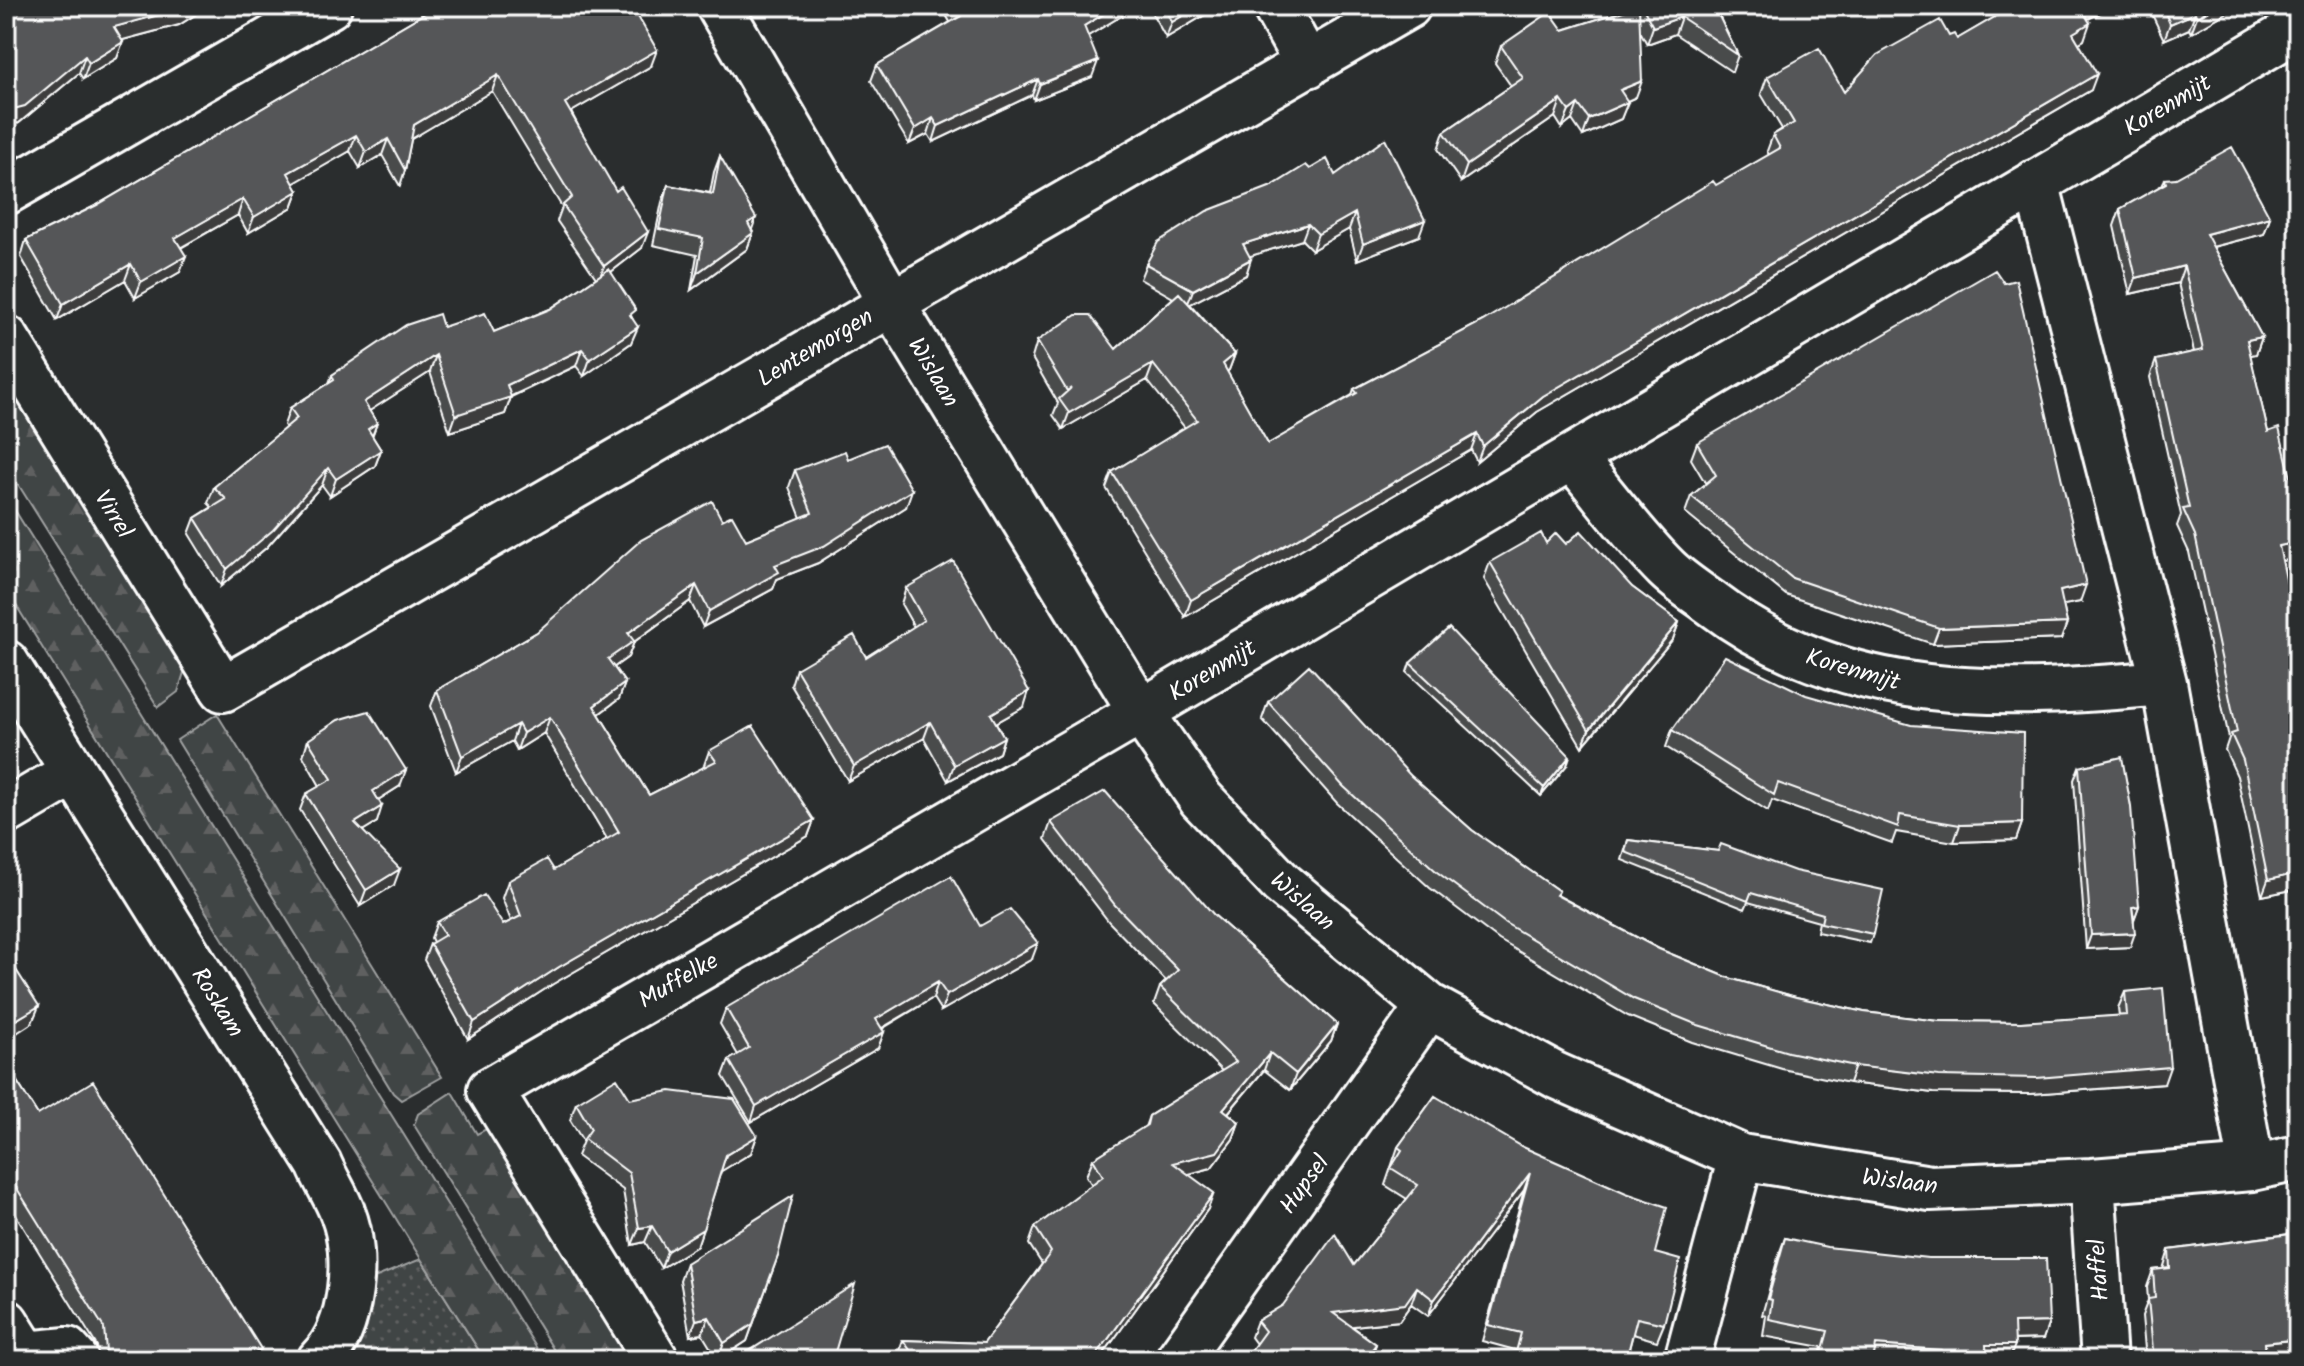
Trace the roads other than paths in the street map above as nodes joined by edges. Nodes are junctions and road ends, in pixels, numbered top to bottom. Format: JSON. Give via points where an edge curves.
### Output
{"nodes":[{"id":1,"x":329,"y":6,"type":"edge"},
{"id":2,"x":719,"y":6,"type":"edge"},
{"id":3,"x":1275,"y":6,"type":"edge"},
{"id":4,"x":1408,"y":6,"type":"edge"},
{"id":5,"x":2298,"y":28,"type":"edge"},
{"id":6,"x":1308,"y":65,"type":"junction"},
{"id":7,"x":2036,"y":182,"type":"junction"},
{"id":8,"x":6,"y":192,"type":"edge"},
{"id":9,"x":891,"y":302,"type":"junction"},
{"id":10,"x":6,"y":338,"type":"edge"},
{"id":11,"x":1572,"y":457,"type":"junction"},
{"id":12,"x":6,"y":663,"type":"edge"},
{"id":13,"x":2164,"y":683,"type":"junction"},
{"id":14,"x":223,"y":689,"type":"joint"},
{"id":15,"x":1141,"y":712,"type":"junction"},
{"id":16,"x":74,"y":772,"type":"junction"},
{"id":17,"x":6,"y":812,"type":"edge"},
{"id":18,"x":1429,"y":1006,"type":"junction"},
{"id":19,"x":1741,"y":1157,"type":"junction"},
{"id":20,"x":2298,"y":1158,"type":"edge"},
{"id":21,"x":2252,"y":1168,"type":"junction"},
{"id":22,"x":2092,"y":1181,"type":"junction"},
{"id":23,"x":6,"y":1322,"type":"edge"},
{"id":24,"x":76,"y":1360,"type":"edge"},
{"id":25,"x":320,"y":1360,"type":"edge"},
{"id":26,"x":656,"y":1360,"type":"edge"},
{"id":27,"x":1178,"y":1360,"type":"edge"},
{"id":28,"x":1687,"y":1360,"type":"edge"},
{"id":29,"x":2104,"y":1360,"type":"edge"}],
"edges":[{"from":1,"to":8,"type":"street"},
{"from":2,"to":9,"type":"street","name":"Wislaan"},
{"from":3,"to":6,"type":"street"},
{"from":4,"to":6,"type":"street","name":"Lentemorgen"},
{"from":5,"to":7,"type":"street","name":"Korenmijt"},
{"from":6,"to":9,"type":"street","name":"Lentemorgen"},
{"from":7,"to":11,"type":"street","name":"Korenmijt"},
{"from":7,"to":13,"type":"street"},
{"from":9,"to":14,"type":"street","name":"Lentemorgen"},
{"from":9,"to":15,"type":"street","name":"Wislaan"},
{"from":10,"to":14,"type":"street","name":"Virrel"},
{"from":11,"to":13,"type":"street","name":"Korenmijt","via":[[1667,569],[1750,632],[1821,664],[1923,688],[2044,693]]},
{"from":11,"to":15,"type":"street","name":"Korenmijt"},
{"from":12,"to":16,"type":"street","name":"Roskam"},
{"from":13,"to":21,"type":"street"},
{"from":15,"to":18,"type":"street","name":"Wislaan","via":[[1201,799],[1281,883]]},
{"from":15,"to":26,"type":"street","name":"Muffelke","via":[[490,1090]]},
{"from":16,"to":17,"type":"street"},
{"from":16,"to":25,"type":"street","name":"Roskam","via":[[319,1164],[344,1214],[351,1246],[344,1316]]},
{"from":18,"to":19,"type":"street","name":"Wislaan","via":[[1555,1075]]},
{"from":18,"to":27,"type":"street","name":"Hupsel"},
{"from":19,"to":22,"type":"street","name":"Wislaan","via":[[1930,1188]]},
{"from":19,"to":28,"type":"street"},
{"from":20,"to":21,"type":"street","name":"Wislaan"},
{"from":21,"to":22,"type":"street","name":"Wislaan"},
{"from":22,"to":29,"type":"street","name":"Haffel"},
{"from":23,"to":24,"type":"street","via":[[26,1354],[67,1350]]}]}
